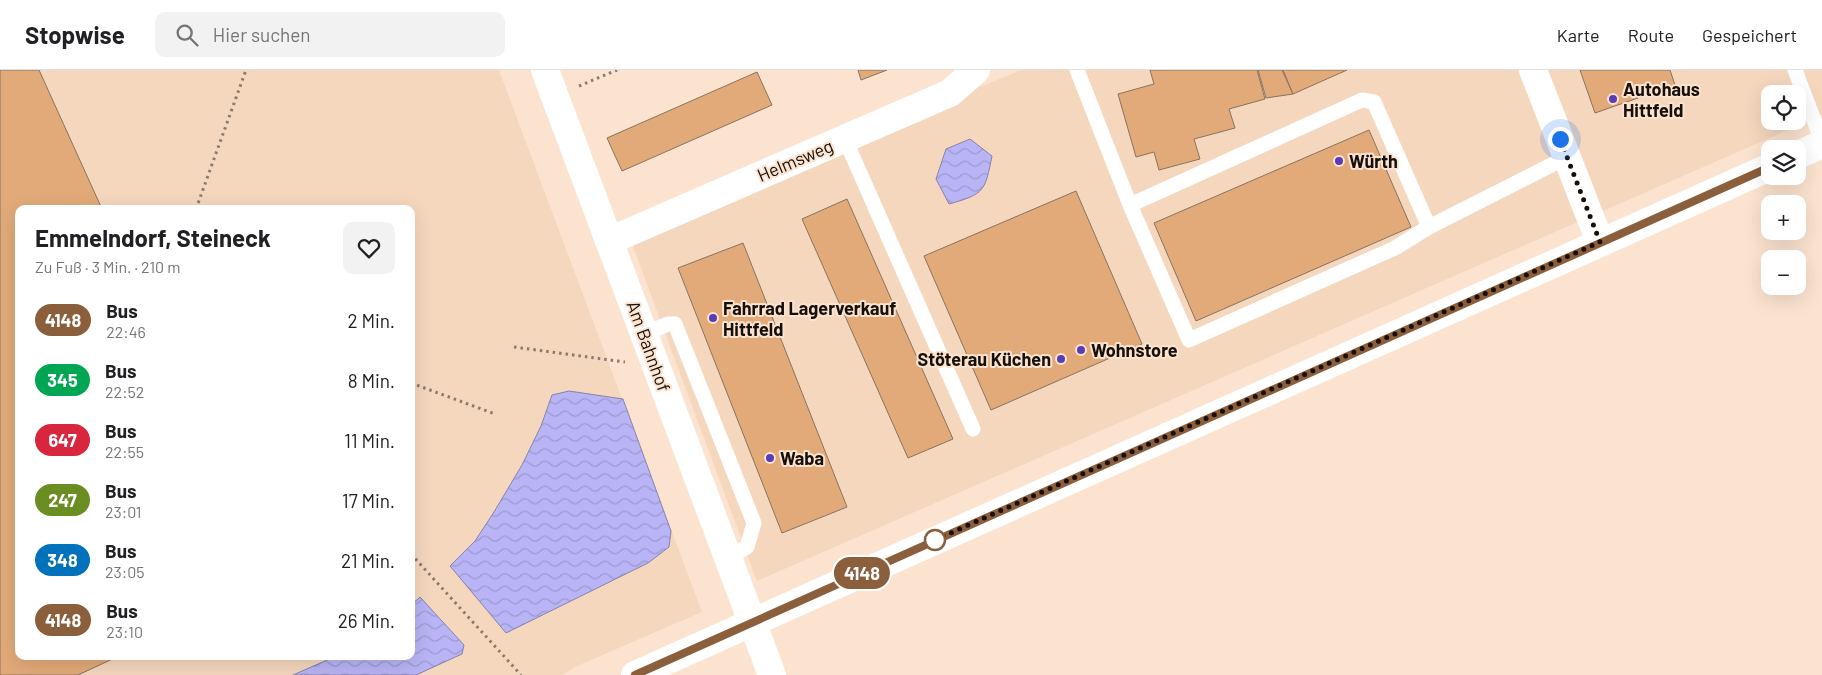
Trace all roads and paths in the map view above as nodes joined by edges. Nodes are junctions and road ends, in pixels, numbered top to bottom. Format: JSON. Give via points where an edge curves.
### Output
{"nodes":[{"id":1,"x":246,"y":70,"type":"edge"},
{"id":2,"x":545,"y":70,"type":"edge"},
{"id":3,"x":617,"y":70,"type":"edge"},
{"id":4,"x":976,"y":70,"type":"edge"},
{"id":5,"x":1076,"y":70,"type":"edge"},
{"id":6,"x":1533,"y":70,"type":"edge"},
{"id":7,"x":1795,"y":70,"type":"edge"},
{"id":8,"x":555,"y":97,"type":"junction"},
{"id":9,"x":845,"y":139,"type":"junction"},
{"id":10,"x":1822,"y":142,"type":"edge"},
{"id":11,"x":1806,"y":151,"type":"edge"},
{"id":12,"x":1566,"y":157,"type":"junction"},
{"id":13,"x":1761,"y":171,"type":"edge"},
{"id":14,"x":197,"y":205,"type":"edge"},
{"id":15,"x":1130,"y":205,"type":"junction"},
{"id":16,"x":1429,"y":227,"type":"junction"},
{"id":17,"x":609,"y":241,"type":"junction"},
{"id":18,"x":1600,"y":242,"type":"junction"},
{"id":19,"x":644,"y":334,"type":"junction"},
{"id":20,"x":514,"y":348,"type":"dead end"},
{"id":21,"x":656,"y":366,"type":"junction"},
{"id":22,"x":415,"y":384,"type":"edge"},
{"id":23,"x":495,"y":414,"type":"dead end"},
{"id":24,"x":974,"y":430,"type":"dead end"},
{"id":25,"x":415,"y":558,"type":"edge"},
{"id":26,"x":728,"y":558,"type":"junction"},
{"id":27,"x":752,"y":623,"type":"junction"},
{"id":28,"x":521,"y":675,"type":"edge"},
{"id":29,"x":635,"y":675,"type":"edge"},
{"id":30,"x":772,"y":675,"type":"edge"}],
"edges":[{"from":1,"to":14,"type":"path"},
{"from":2,"to":8,"type":"main road","name":"Am Bahnhof"},
{"from":3,"to":8,"type":"path"},
{"from":4,"to":9,"type":"main road","name":"Helmsweg","via":[[950,93]]},
{"from":5,"to":15,"type":"lane"},
{"from":6,"to":12,"type":"main road"},
{"from":7,"to":10,"type":"lane"},
{"from":8,"to":17,"type":"main road","name":"Am Bahnhof"},
{"from":9,"to":17,"type":"main road","name":"Helmsweg"},
{"from":9,"to":24,"type":"lane"},
{"from":10,"to":11,"type":"main road"},
{"from":12,"to":16,"type":"lane"},
{"from":12,"to":18,"type":"main road"},
{"from":13,"to":18,"type":"main road"},
{"from":15,"to":16,"type":"lane","via":[[1362,100],[1374,102]]},
{"from":15,"to":16,"type":"lane","via":[[1189,340],[1396,248]]},
{"from":17,"to":19,"type":"main road","name":"Am Bahnhof"},
{"from":18,"to":27,"type":"main road"},
{"from":19,"to":21,"type":"main road","name":"Am Bahnhof"},
{"from":19,"to":26,"type":"lane","via":[[676,324],[754,523],[747,547]]},
{"from":20,"to":21,"type":"path"},
{"from":21,"to":26,"type":"main road","name":"Am Bahnhof"},
{"from":22,"to":23,"type":"path"},
{"from":25,"to":28,"type":"path"},
{"from":26,"to":27,"type":"main road","name":"Am Bahnhof"},
{"from":27,"to":29,"type":"main road"},
{"from":27,"to":30,"type":"main road","name":"Am Bahnhof"}]}
